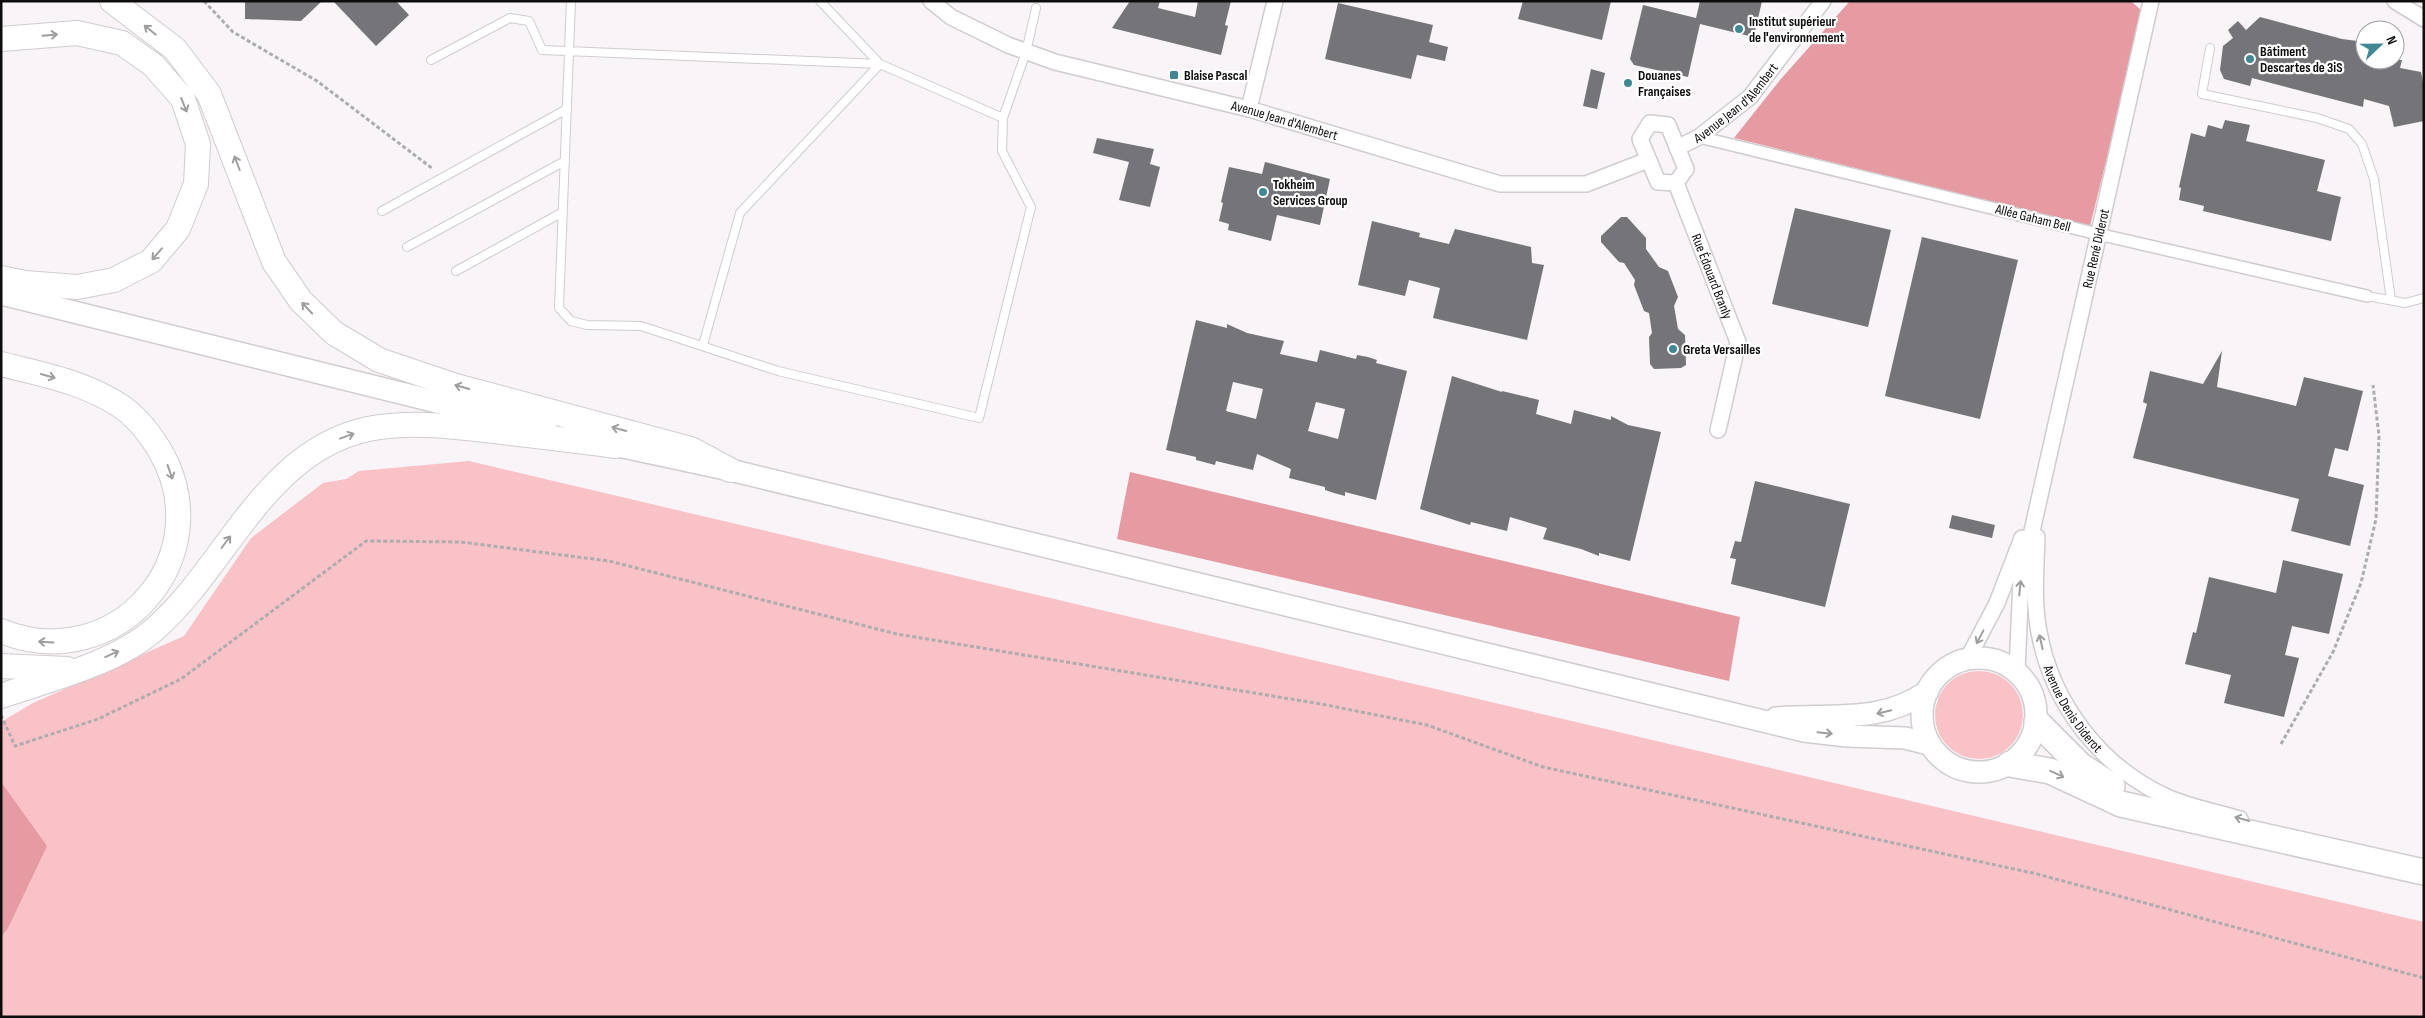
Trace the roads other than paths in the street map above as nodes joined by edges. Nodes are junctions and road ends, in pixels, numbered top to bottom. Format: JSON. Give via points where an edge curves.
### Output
{"nodes":[{"id":1,"x":112,"y":1,"type":"edge"},
{"id":2,"x":571,"y":1,"type":"edge"},
{"id":3,"x":820,"y":1,"type":"edge"},
{"id":4,"x":931,"y":1,"type":"edge"},
{"id":5,"x":1275,"y":1,"type":"edge"},
{"id":6,"x":1823,"y":1,"type":"edge"},
{"id":7,"x":2151,"y":1,"type":"edge"},
{"id":8,"x":2396,"y":1,"type":"edge"},
{"id":9,"x":1036,"y":8,"type":"dead end"},
{"id":10,"x":2424,"y":19,"type":"edge"},
{"id":11,"x":1,"y":39,"type":"edge"},
{"id":12,"x":2210,"y":48,"type":"dead end"},
{"id":13,"x":569,"y":52,"type":"junction"},
{"id":14,"x":1026,"y":52,"type":"junction"},
{"id":15,"x":431,"y":60,"type":"dead end"},
{"id":16,"x":880,"y":64,"type":"junction"},
{"id":17,"x":567,"y":109,"type":"junction"},
{"id":18,"x":1249,"y":109,"type":"junction"},
{"id":19,"x":1003,"y":118,"type":"junction"},
{"id":20,"x":1699,"y":137,"type":"junction"},
{"id":21,"x":1677,"y":148,"type":"junction"},
{"id":22,"x":1648,"y":160,"type":"junction"},
{"id":23,"x":565,"y":161,"type":"junction"},
{"id":24,"x":1676,"y":183,"type":"junction"},
{"id":25,"x":382,"y":211,"type":"dead end"},
{"id":26,"x":563,"y":212,"type":"junction"},
{"id":27,"x":2098,"y":234,"type":"junction"},
{"id":28,"x":407,"y":247,"type":"dead end"},
{"id":29,"x":456,"y":270,"type":"dead end"},
{"id":30,"x":1,"y":278,"type":"edge"},
{"id":31,"x":1,"y":294,"type":"edge"},
{"id":32,"x":2367,"y":296,"type":"joint"},
{"id":33,"x":2424,"y":298,"type":"edge"},
{"id":34,"x":2391,"y":300,"type":"junction"},
{"id":35,"x":703,"y":344,"type":"junction"},
{"id":36,"x":1,"y":364,"type":"edge"},
{"id":37,"x":1718,"y":430,"type":"dead end"},
{"id":38,"x":616,"y":446,"type":"junction"},
{"id":39,"x":730,"y":470,"type":"junction"},
{"id":40,"x":2038,"y":495,"type":"junction"},
{"id":41,"x":1,"y":631,"type":"edge"},
{"id":42,"x":1968,"y":658,"type":"junction"},
{"id":43,"x":1,"y":666,"type":"edge"},
{"id":44,"x":78,"y":669,"type":"junction"},
{"id":45,"x":2017,"y":672,"type":"junction"},
{"id":46,"x":1928,"y":691,"type":"junction"},
{"id":47,"x":1,"y":696,"type":"edge"},
{"id":48,"x":1760,"y":719,"type":"junction"},
{"id":49,"x":2036,"y":722,"type":"junction"},
{"id":50,"x":1929,"y":744,"type":"junction"},
{"id":51,"x":2010,"y":764,"type":"junction"},
{"id":52,"x":2159,"y":814,"type":"junction"},
{"id":53,"x":2424,"y":871,"type":"edge"}],
"edges":[{"from":39,"to":1,"type":"main road","one_way":true,"via":[[691,449],[456,386],[379,360],[334,333],[300,301],[274,262],[209,94],[175,49]]},
{"from":2,"to":13,"type":"lane"},
{"from":3,"to":16,"type":"lane"},
{"from":4,"to":14,"type":"street","name":"Avenue Jean d'Alembert","via":[[951,17]]},
{"from":5,"to":18,"type":"street"},
{"from":6,"to":20,"type":"street","name":"Avenue Jean d'Alembert","via":[[1750,97]]},
{"from":7,"to":27,"type":"street","name":"Rue René Diderot"},
{"from":8,"to":10,"type":"street"},
{"from":9,"to":14,"type":"lane"},
{"from":11,"to":30,"type":"main road","one_way":true,"via":[[77,32],[122,43],[152,65],[183,99],[198,144],[196,184],[178,229],[151,261],[114,280],[77,287]]},
{"from":12,"to":34,"type":"lane","via":[[2202,94],[2317,118],[2349,128],[2362,144],[2374,179]]},
{"from":13,"to":15,"type":"lane","via":[[542,50],[529,21],[510,18]]},
{"from":13,"to":16,"type":"lane"},
{"from":13,"to":17,"type":"lane"},
{"from":14,"to":18,"type":"street","name":"Avenue Jean d'Alembert","via":[[1055,62]]},
{"from":14,"to":19,"type":"lane"},
{"from":16,"to":19,"type":"lane"},
{"from":16,"to":35,"type":"lane","via":[[740,213]]},
{"from":17,"to":23,"type":"lane"},
{"from":17,"to":25,"type":"lane"},
{"from":18,"to":22,"type":"street","name":"Avenue Jean d'Alembert","via":[[1500,184],[1586,184]]},
{"from":19,"to":35,"type":"lane","via":[[1002,151],[1031,207],[979,418],[778,371]]},
{"from":20,"to":21,"type":"street","name":"Avenue Jean d'Alembert"},
{"from":20,"to":27,"type":"street","name":"Allée Gaham Bell"},
{"from":21,"to":22,"type":"street","via":[[1668,125],[1650,123],[1640,139]]},
{"from":21,"to":24,"type":"street","via":[[1686,169]]},
{"from":22,"to":24,"type":"street","via":[[1658,182]]},
{"from":23,"to":26,"type":"lane"},
{"from":23,"to":28,"type":"lane"},
{"from":24,"to":37,"type":"street","name":"Rue Édouard Branly","via":[[1738,342]]},
{"from":26,"to":29,"type":"lane"},
{"from":26,"to":35,"type":"lane","via":[[559,308],[571,322],[641,326]]},
{"from":27,"to":32,"type":"street","name":"Allée Gaham Bell"},
{"from":27,"to":40,"type":"street","name":"Rue René Diderot"},
{"from":31,"to":38,"type":"main road"},
{"from":32,"to":34,"type":"lane"},
{"from":33,"to":34,"type":"lane","via":[[2404,302]]},
{"from":36,"to":41,"type":"main road","one_way":true,"via":[[77,384],[119,404],[146,428],[166,461],[177,492],[178,534],[166,569],[150,595],[125,620],[97,634],[68,642],[42,642]]},
{"from":38,"to":39,"type":"main road"},
{"from":44,"to":38,"type":"main road","one_way":true,"via":[[129,646],[156,628],[196,583],[251,510],[295,466],[344,436],[417,424]]},
{"from":39,"to":48,"type":"main road"},
{"from":40,"to":42,"type":"street","one_way":true,"via":[[1997,603]]},
{"from":45,"to":40,"type":"street","one_way":true,"via":[[2021,580]]},
{"from":53,"to":40,"type":"street","name":"Avenue Denis Diderot","one_way":true,"via":[[2184,803],[2134,779],[2108,759],[2083,731],[2063,699],[2043,648],[2036,611]]},
{"from":42,"to":45,"type":"main road","via":[[2002,662]]},
{"from":42,"to":46,"type":"main road","via":[[1949,666],[1934,679]]},
{"from":43,"to":44,"type":"main road"},
{"from":44,"to":47,"type":"main road"},
{"from":45,"to":49,"type":"main road","via":[[2029,686],[2036,703]]},
{"from":46,"to":48,"type":"main road","one_way":true,"via":[[1911,702],[1871,715]]},
{"from":46,"to":50,"type":"main road","via":[[1921,713]]},
{"from":48,"to":50,"type":"main road","one_way":true,"via":[[1804,731],[1905,738]]},
{"from":49,"to":51,"type":"main road","via":[[2023,753]]},
{"from":49,"to":52,"type":"highway","via":[[2087,770]]},
{"from":50,"to":51,"type":"main road","via":[[1945,761],[1965,771],[1996,771]]},
{"from":51,"to":52,"type":"highway","one_way":true,"via":[[2050,771],[2115,802]]},
{"from":52,"to":53,"type":"highway"}]}
